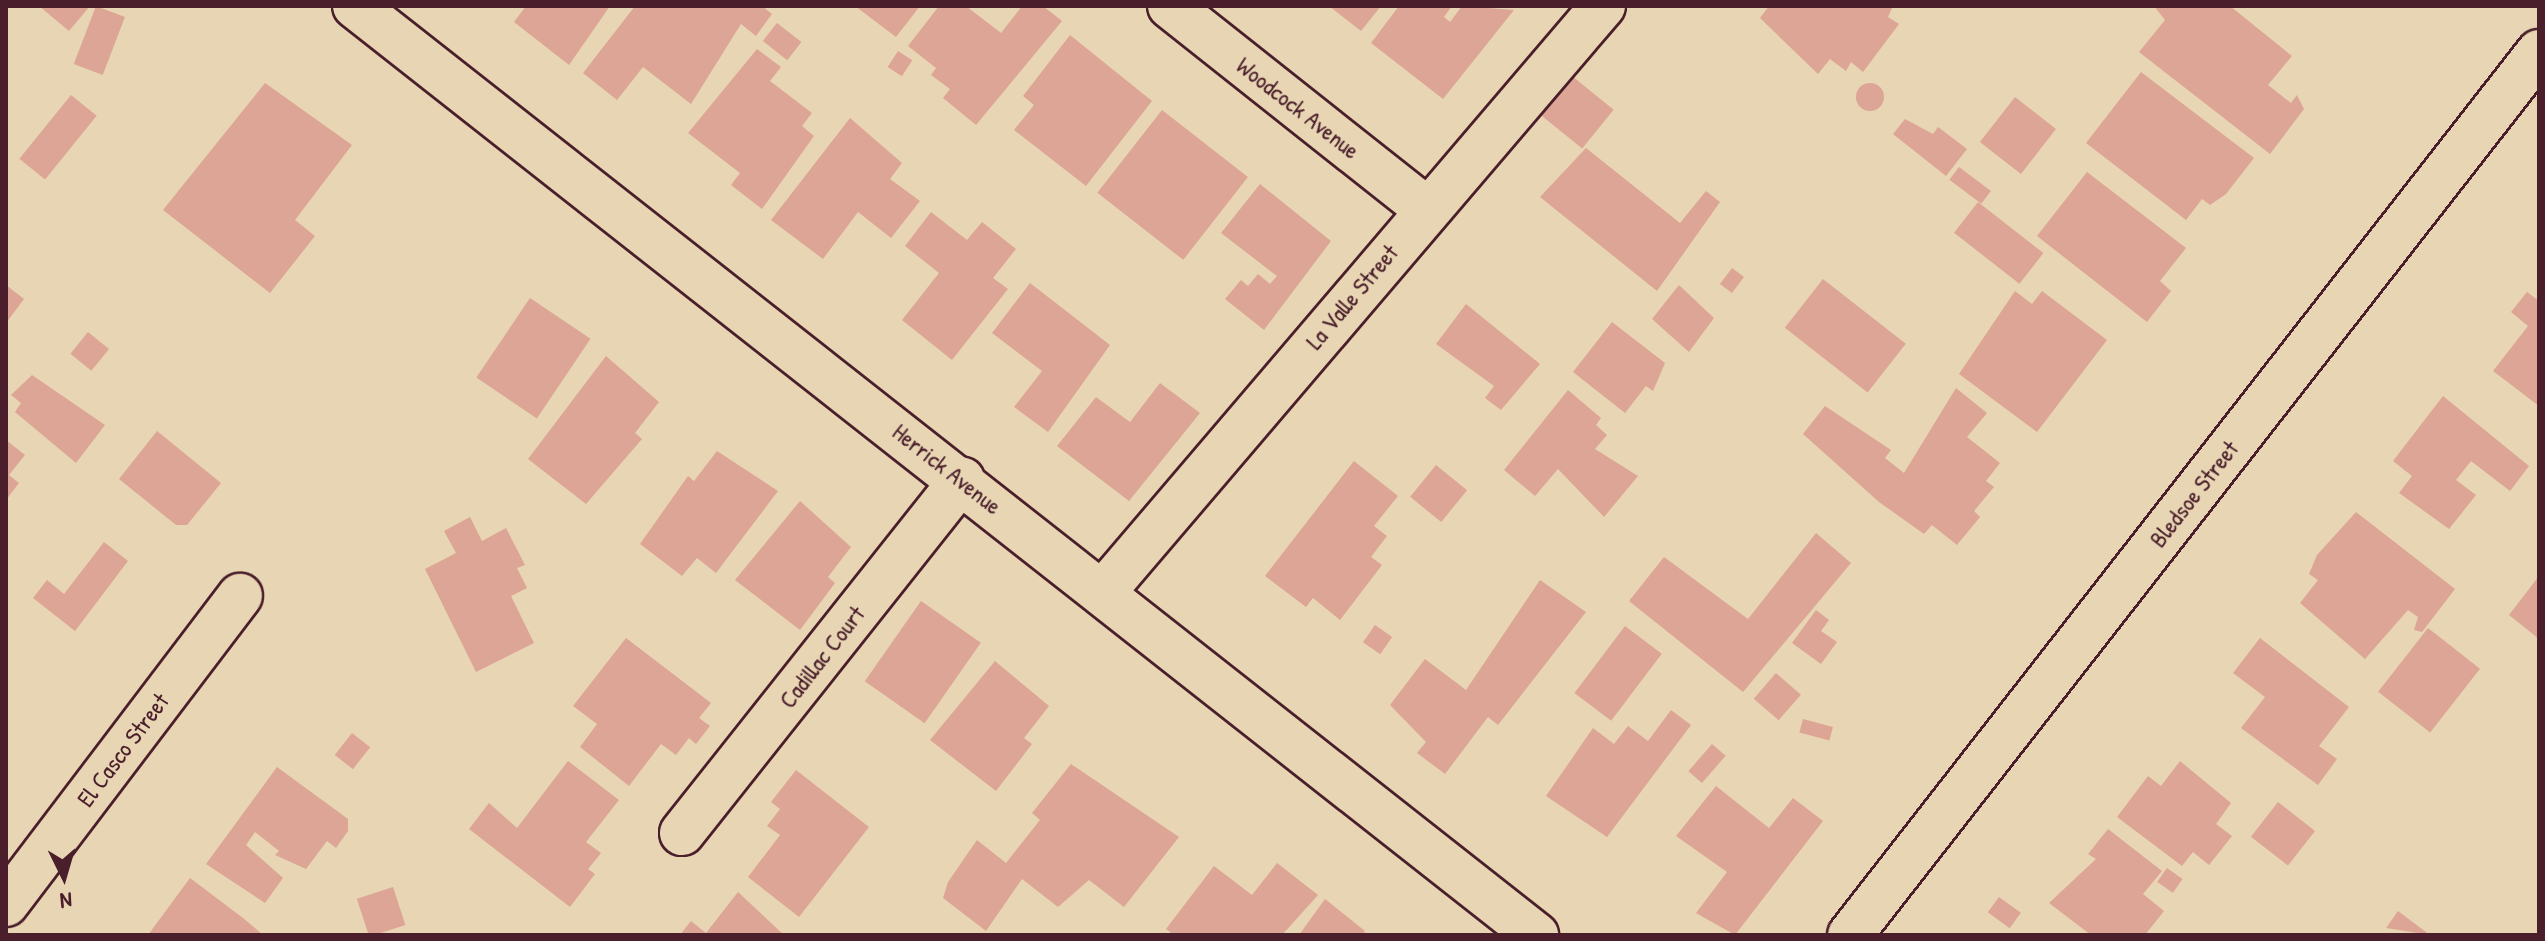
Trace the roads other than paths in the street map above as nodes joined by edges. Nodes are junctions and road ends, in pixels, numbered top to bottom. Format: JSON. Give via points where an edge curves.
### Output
{"nodes":[{"id":1,"x":355,"y":6,"type":"edge"},
{"id":2,"x":1170,"y":6,"type":"edge"},
{"id":3,"x":1603,"y":6,"type":"edge"},
{"id":4,"x":2539,"y":52,"type":"edge"},
{"id":5,"x":1426,"y":209,"type":"junction"},
{"id":6,"x":962,"y":480,"type":"junction"},
{"id":7,"x":1104,"y":591,"type":"junction"},
{"id":8,"x":240,"y":596,"type":"dead end"},
{"id":9,"x":682,"y":833,"type":"dead end"},
{"id":10,"x":6,"y":904,"type":"edge"},
{"id":11,"x":1536,"y":935,"type":"edge"},
{"id":12,"x":1850,"y":935,"type":"edge"}],
"edges":[{"from":1,"to":6,"type":"street","name":"Herrick Avenue"},
{"from":2,"to":5,"type":"street","name":"Woodcock Avenue"},
{"from":3,"to":5,"type":"street","name":"La Valle Street"},
{"from":4,"to":12,"type":"street","name":"Bledsoe Street"},
{"from":5,"to":7,"type":"street","name":"La Valle Street"},
{"from":6,"to":7,"type":"street","name":"Herrick Avenue"},
{"from":6,"to":9,"type":"street","name":"Cadillac Court"},
{"from":7,"to":11,"type":"street","name":"Herrick Avenue"},
{"from":8,"to":10,"type":"street","name":"El Casco Street"}]}
